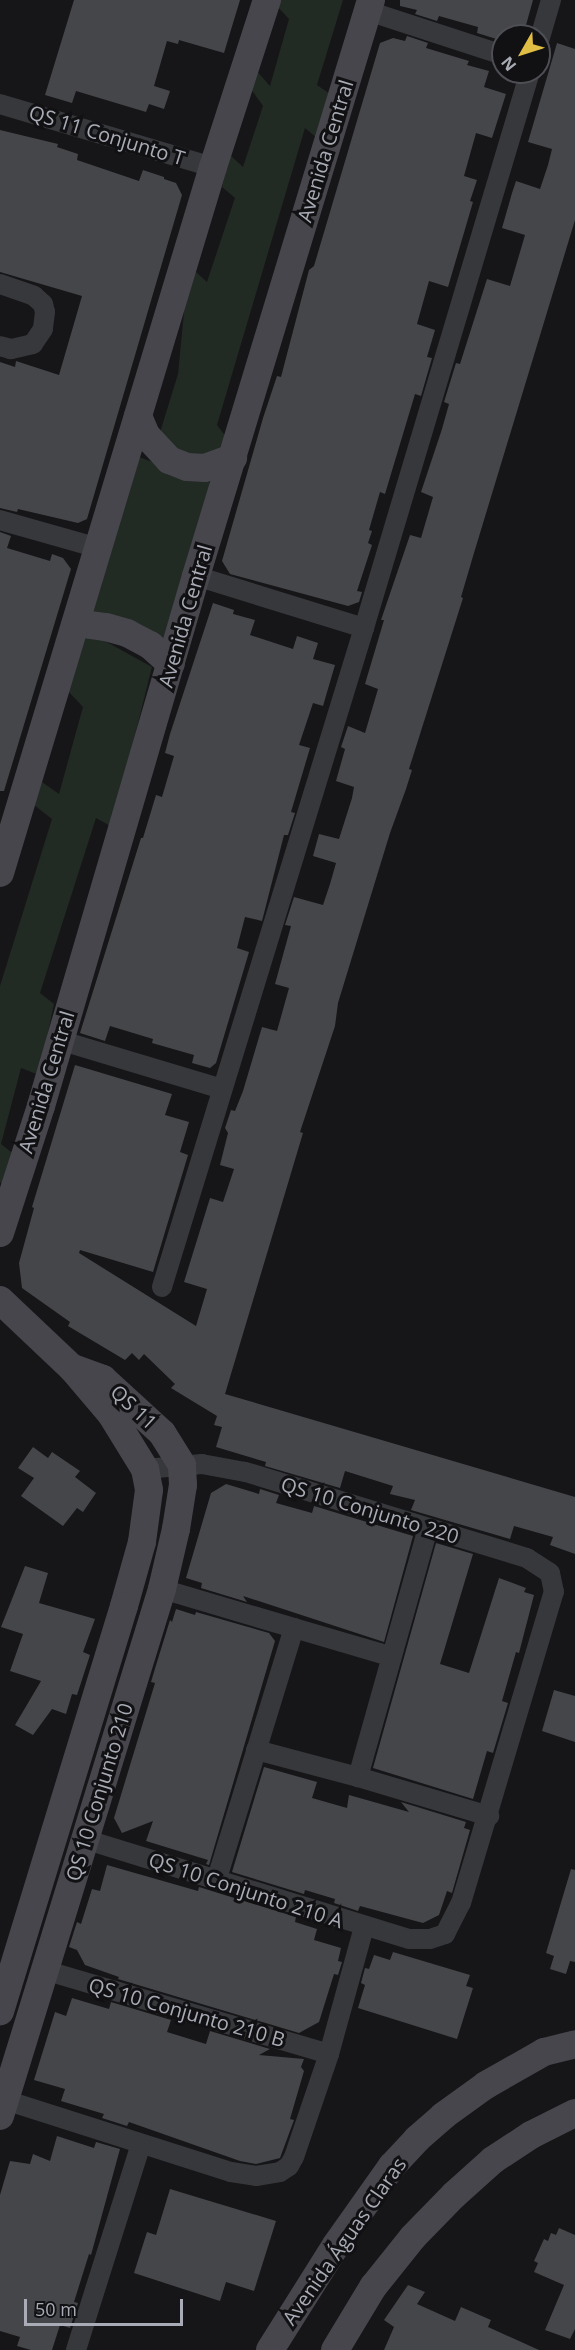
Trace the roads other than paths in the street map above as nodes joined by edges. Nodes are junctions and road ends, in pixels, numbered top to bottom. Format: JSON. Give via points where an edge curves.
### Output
{"nodes":[{"id":1,"x":267,"y":0,"type":"edge"},
{"id":2,"x":551,"y":0,"type":"edge"},
{"id":3,"x":369,"y":6,"type":"edge"},
{"id":4,"x":544,"y":24,"type":"edge"},
{"id":5,"x":491,"y":51,"type":"edge"},
{"id":6,"x":526,"y":84,"type":"edge"},
{"id":7,"x":0,"y":104,"type":"edge"},
{"id":8,"x":213,"y":167,"type":"junction"},
{"id":9,"x":0,"y":284,"type":"edge"},
{"id":10,"x":0,"y":346,"type":"edge"},
{"id":11,"x":138,"y":416,"type":"junction"},
{"id":12,"x":233,"y":458,"type":"junction"},
{"id":13,"x":0,"y":520,"type":"edge"},
{"id":14,"x":98,"y":548,"type":"junction"},
{"id":15,"x":196,"y":576,"type":"junction"},
{"id":16,"x":76,"y":624,"type":"junction"},
{"id":17,"x":364,"y":628,"type":"junction"},
{"id":18,"x":171,"y":664,"type":"junction"},
{"id":19,"x":0,"y":873,"type":"edge"},
{"id":20,"x":59,"y":1040,"type":"junction"},
{"id":21,"x":222,"y":1089,"type":"junction"},
{"id":22,"x":2,"y":1216,"type":"edge"},
{"id":23,"x":162,"y":1287,"type":"dead end"},
{"id":24,"x":0,"y":1300,"type":"edge"},
{"id":25,"x":72,"y":1368,"type":"junction"},
{"id":26,"x":182,"y":1465,"type":"junction"},
{"id":27,"x":145,"y":1469,"type":"junction"},
{"id":28,"x":428,"y":1528,"type":"junction"},
{"id":29,"x":162,"y":1589,"type":"junction"},
{"id":30,"x":294,"y":1628,"type":"junction"},
{"id":31,"x":390,"y":1656,"type":"junction"},
{"id":32,"x":256,"y":1750,"type":"junction"},
{"id":33,"x":358,"y":1777,"type":"junction"},
{"id":34,"x":489,"y":1816,"type":"junction"},
{"id":35,"x":84,"y":1839,"type":"junction"},
{"id":36,"x":217,"y":1879,"type":"junction"},
{"id":37,"x":364,"y":1927,"type":"junction"},
{"id":38,"x":409,"y":1939,"type":"joint"},
{"id":39,"x":44,"y":1970,"type":"junction"},
{"id":40,"x":0,"y":2011,"type":"edge"},
{"id":41,"x":575,"y":2044,"type":"edge"},
{"id":42,"x":329,"y":2054,"type":"junction"},
{"id":43,"x":2,"y":2108,"type":"edge"},
{"id":44,"x":575,"y":2113,"type":"edge"},
{"id":45,"x":141,"y":2144,"type":"junction"},
{"id":46,"x":76,"y":2350,"type":"edge"},
{"id":47,"x":270,"y":2350,"type":"edge"},
{"id":48,"x":335,"y":2350,"type":"edge"}],
"edges":[{"from":1,"to":8,"type":"street"},
{"from":2,"to":4,"type":"street"},
{"from":3,"to":5,"type":"street"},
{"from":3,"to":12,"type":"street","name":"Avenida Central"},
{"from":6,"to":17,"type":"street"},
{"from":7,"to":8,"type":"street","name":"QS 11 Conjunto T"},
{"from":8,"to":11,"type":"street"},
{"from":9,"to":10,"type":"street","via":[[34,296],[45,312],[44,329],[33,344],[11,349]]},
{"from":11,"to":12,"type":"street","via":[[149,441],[169,460],[205,468]]},
{"from":11,"to":14,"type":"street"},
{"from":12,"to":15,"type":"street","name":"Avenida Central"},
{"from":13,"to":14,"type":"street"},
{"from":14,"to":16,"type":"street"},
{"from":15,"to":17,"type":"street"},
{"from":15,"to":18,"type":"street","name":"Avenida Central"},
{"from":16,"to":18,"type":"street","via":[[127,633],[150,645]]},
{"from":16,"to":19,"type":"street"},
{"from":17,"to":21,"type":"street"},
{"from":18,"to":20,"type":"street","name":"Avenida Central"},
{"from":20,"to":21,"type":"street"},
{"from":20,"to":22,"type":"street","name":"Avenida Central"},
{"from":21,"to":23,"type":"street"},
{"from":24,"to":25,"type":"street","name":"QS 11"},
{"from":25,"to":26,"type":"street","name":"QS 11","via":[[103,1379],[133,1404],[162,1433]]},
{"from":25,"to":27,"type":"street","name":"QS 11","via":[[111,1414]]},
{"from":26,"to":27,"type":"street","name":"QS 10 Conjunto 220"},
{"from":26,"to":28,"type":"street","name":"QS 10 Conjunto 220","via":[[230,1468]]},
{"from":26,"to":29,"type":"street","name":"QS 10 Conjunto 210","via":[[181,1505]]},
{"from":27,"to":40,"type":"street","name":"QS 10 Conjunto 210","via":[[149,1490],[142,1542]]},
{"from":28,"to":31,"type":"street"},
{"from":28,"to":34,"type":"street","name":"QS 10 Conjunto 220","via":[[527,1558],[550,1573],[553,1582],[549,1612]]},
{"from":29,"to":30,"type":"street"},
{"from":29,"to":35,"type":"street","name":"QS 10 Conjunto 210"},
{"from":30,"to":31,"type":"street"},
{"from":30,"to":32,"type":"street"},
{"from":31,"to":33,"type":"street"},
{"from":32,"to":33,"type":"street"},
{"from":32,"to":36,"type":"street"},
{"from":33,"to":34,"type":"street"},
{"from":34,"to":38,"type":"street","name":"QS 10 Conjunto 220","via":[[454,1922],[445,1934]]},
{"from":35,"to":36,"type":"street","name":"QS 10 Conjunto 210 A"},
{"from":35,"to":39,"type":"street","name":"QS 10 Conjunto 210"},
{"from":36,"to":37,"type":"street","name":"QS 10 Conjunto 210 A"},
{"from":37,"to":38,"type":"street","name":"QS 10 Conjunto 210 A"},
{"from":37,"to":42,"type":"street"},
{"from":39,"to":42,"type":"street","name":"QS 10 Conjunto 210 B"},
{"from":39,"to":43,"type":"street","name":"QS 10 Conjunto 210"},
{"from":41,"to":47,"type":"street","name":"Avenida Águas Claras","via":[[544,2052],[486,2085],[417,2139],[392,2166],[343,2235]]},
{"from":42,"to":45,"type":"street","via":[[294,2157],[280,2172],[256,2176],[231,2172]]},
{"from":43,"to":45,"type":"street"},
{"from":44,"to":48,"type":"street","via":[[531,2135],[494,2160],[454,2195],[413,2237],[373,2287]]},
{"from":45,"to":46,"type":"street"}]}
